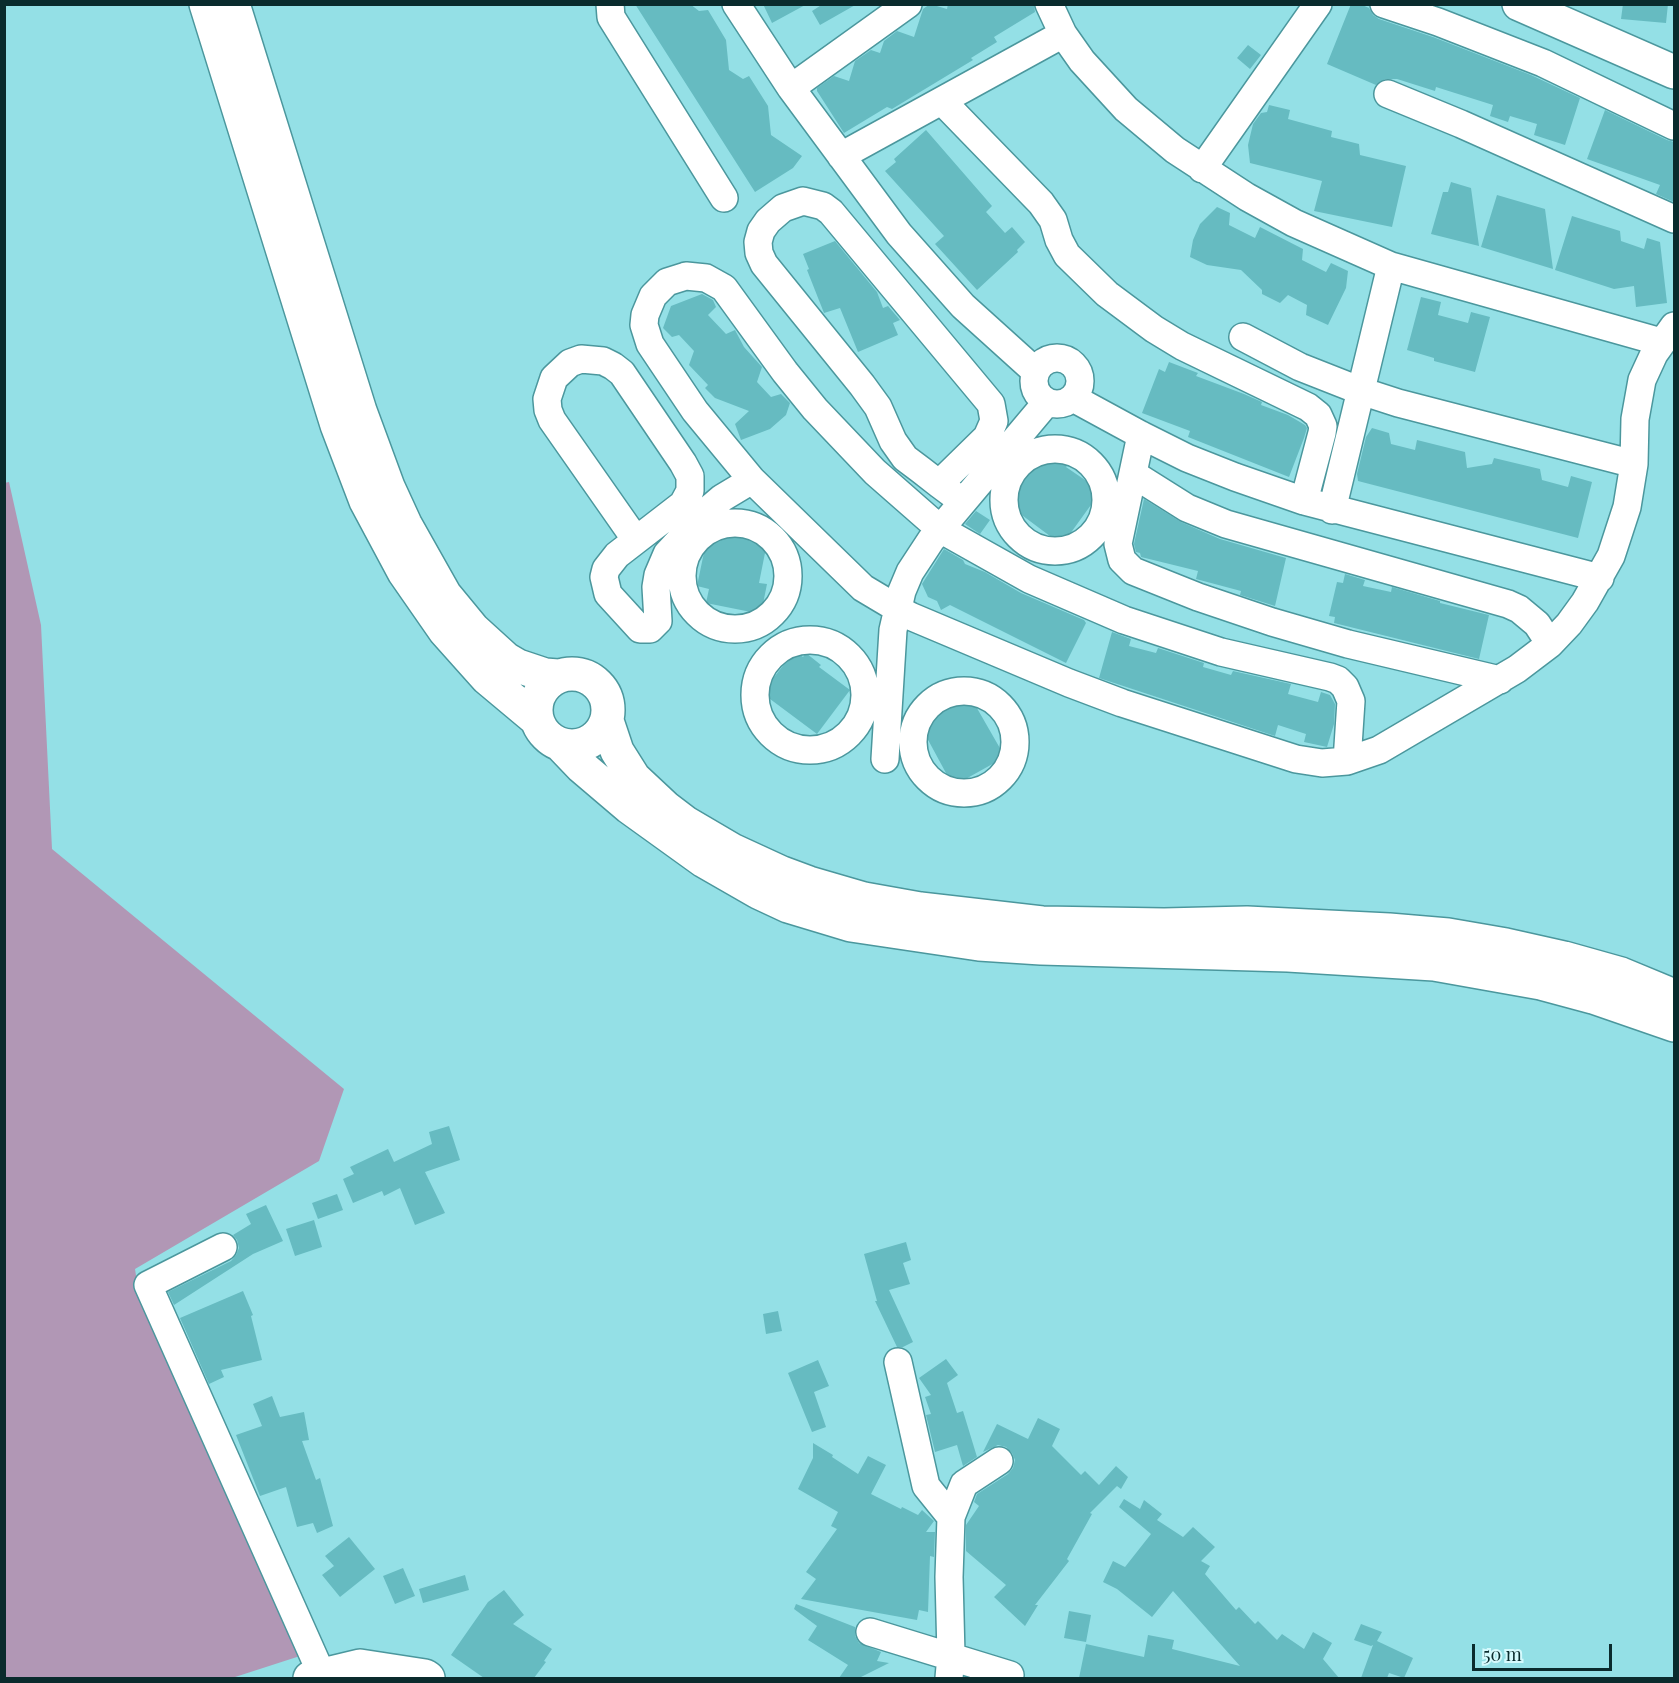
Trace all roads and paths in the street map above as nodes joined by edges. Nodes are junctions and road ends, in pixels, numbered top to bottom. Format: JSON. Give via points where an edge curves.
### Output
{"nodes":[{"id":1,"x":206,"y":4,"type":"edge"},
{"id":2,"x":233,"y":4,"type":"edge"},
{"id":3,"x":610,"y":4,"type":"edge"},
{"id":4,"x":736,"y":4,"type":"edge"},
{"id":5,"x":908,"y":4,"type":"edge"},
{"id":6,"x":1049,"y":4,"type":"edge"},
{"id":7,"x":1318,"y":4,"type":"edge"},
{"id":8,"x":1384,"y":4,"type":"edge"},
{"id":9,"x":1526,"y":6,"type":"edge"},
{"id":10,"x":1063,"y":34,"type":"junction"},
{"id":11,"x":1674,"y":72,"type":"edge"},
{"id":12,"x":791,"y":88,"type":"junction"},
{"id":13,"x":1388,"y":94,"type":"dead end"},
{"id":14,"x":942,"y":101,"type":"junction"},
{"id":15,"x":1674,"y":126,"type":"edge"},
{"id":16,"x":841,"y":156,"type":"junction"},
{"id":17,"x":1202,"y":169,"type":"junction"},
{"id":18,"x":724,"y":198,"type":"dead end"},
{"id":19,"x":1674,"y":219,"type":"edge"},
{"id":20,"x":1391,"y":266,"type":"junction"},
{"id":21,"x":1668,"y":334,"type":"edge"},
{"id":22,"x":1243,"y":337,"type":"dead end"},
{"id":23,"x":1035,"y":371,"type":"junction"},
{"id":24,"x":1361,"y":391,"type":"junction"},
{"id":25,"x":1073,"y":398,"type":"junction"},
{"id":26,"x":1047,"y":402,"type":"junction"},
{"id":27,"x":1141,"y":435,"type":"junction"},
{"id":28,"x":1634,"y":464,"type":"junction"},
{"id":29,"x":1133,"y":474,"type":"junction"},
{"id":30,"x":752,"y":480,"type":"junction"},
{"id":31,"x":939,"y":484,"type":"junction"},
{"id":32,"x":1304,"y":501,"type":"junction"},
{"id":33,"x":963,"y":502,"type":"junction"},
{"id":34,"x":1332,"y":510,"type":"junction"},
{"id":35,"x":940,"y":530,"type":"junction"},
{"id":36,"x":636,"y":540,"type":"junction"},
{"id":37,"x":1600,"y":578,"type":"junction"},
{"id":38,"x":897,"y":609,"type":"junction"},
{"id":39,"x":765,"y":620,"type":"dead end"},
{"id":40,"x":1550,"y":644,"type":"junction"},
{"id":41,"x":786,"y":645,"type":"junction"},
{"id":42,"x":558,"y":675,"type":"junction"},
{"id":43,"x":1500,"y":680,"type":"junction"},
{"id":44,"x":536,"y":719,"type":"junction"},
{"id":45,"x":607,"y":721,"type":"junction"},
{"id":46,"x":855,"y":728,"type":"junction"},
{"id":47,"x":560,"y":744,"type":"junction"},
{"id":48,"x":914,"y":752,"type":"dead end"},
{"id":49,"x":886,"y":754,"type":"junction"},
{"id":50,"x":1347,"y":762,"type":"junction"},
{"id":51,"x":1674,"y":996,"type":"edge"},
{"id":52,"x":1674,"y":1024,"type":"edge"},
{"id":53,"x":223,"y":1247,"type":"dead end"},
{"id":54,"x":898,"y":1362,"type":"dead end"},
{"id":55,"x":999,"y":1461,"type":"dead end"},
{"id":56,"x":951,"y":1517,"type":"junction"},
{"id":57,"x":870,"y":1632,"type":"dead end"},
{"id":58,"x":950,"y":1667,"type":"edge"},
{"id":59,"x":1010,"y":1675,"type":"dead end"},
{"id":60,"x":316,"y":1677,"type":"edge"},
{"id":61,"x":428,"y":1678,"type":"edge"}],
"edges":[{"from":1,"to":44,"type":"main road","via":[[337,425],[366,501],[404,572],[445,631],[487,678]]},
{"from":2,"to":42,"type":"main road","via":[[360,411],[405,524],[445,595],[473,629],[518,666]]},
{"from":3,"to":18,"type":"street","via":[[611,17]]},
{"from":4,"to":12,"type":"street"},
{"from":5,"to":12,"type":"street"},
{"from":6,"to":10,"type":"street"},
{"from":7,"to":17,"type":"street"},
{"from":8,"to":15,"type":"street","via":[[1491,41]]},
{"from":9,"to":11,"type":"main road"},
{"from":10,"to":14,"type":"street"},
{"from":10,"to":17,"type":"street","via":[[1126,109]]},
{"from":12,"to":16,"type":"street"},
{"from":13,"to":19,"type":"street"},
{"from":14,"to":16,"type":"street"},
{"from":14,"to":32,"type":"street","via":[[1041,203],[1053,220],[1066,255],[1107,294],[1182,346],[1318,415],[1322,433]]},
{"from":16,"to":23,"type":"street","via":[[930,271]]},
{"from":17,"to":20,"type":"street","via":[[1294,223]]},
{"from":20,"to":21,"type":"street"},
{"from":20,"to":24,"type":"street"},
{"from":21,"to":28,"type":"street","via":[[1647,366],[1637,399]]},
{"from":22,"to":24,"type":"street","via":[[1300,367]]},
{"from":23,"to":25,"type":"street","via":[[1040,363],[1057,357],[1074,364],[1080,381]]},
{"from":23,"to":26,"type":"street","via":[[1034,389]]},
{"from":24,"to":28,"type":"street"},
{"from":24,"to":34,"type":"street"},
{"from":25,"to":26,"type":"street","via":[[1065,403]]},
{"from":25,"to":27,"type":"street"},
{"from":26,"to":33,"type":"street","via":[[1010,460]]},
{"from":27,"to":29,"type":"street"},
{"from":27,"to":32,"type":"street","via":[[1235,477]]},
{"from":28,"to":37,"type":"street","via":[[1620,532]]},
{"from":29,"to":40,"type":"street","via":[[1187,508],[1226,525],[1508,604],[1537,624]]},
{"from":29,"to":43,"type":"street","via":[[1118,544],[1122,560],[1132,571],[1272,622]]},
{"from":30,"to":35,"type":"street","via":[[695,411],[646,335],[645,315],[652,296],[676,278],[697,276],[724,288],[815,409],[874,472]]},
{"from":30,"to":36,"type":"street","via":[[708,510],[668,554],[656,587],[658,621],[645,630],[633,624],[605,586],[610,561]]},
{"from":30,"to":38,"type":"street","via":[[848,575]]},
{"from":31,"to":31,"type":"street","via":[[898,450],[878,407],[764,264],[759,253],[761,231],[783,208],[803,201],[831,212],[991,404],[994,421],[987,437]]},
{"from":31,"to":33,"type":"street"},
{"from":32,"to":34,"type":"street"},
{"from":33,"to":35,"type":"street"},
{"from":34,"to":37,"type":"street"},
{"from":35,"to":38,"type":"street","via":[[919,555]]},
{"from":35,"to":50,"type":"street","via":[[1029,579],[1124,620],[1221,652],[1338,680],[1351,701]]},
{"from":36,"to":36,"type":"street","via":[[683,504],[690,491],[690,476],[622,373],[603,361],[581,359],[570,363],[549,388],[547,399],[552,420]]},
{"from":37,"to":40,"type":"street","via":[[1569,624]]},
{"from":38,"to":49,"type":"street"},
{"from":38,"to":50,"type":"street","via":[[1069,683],[1164,718],[1296,759]]},
{"from":39,"to":41,"type":"street"},
{"from":40,"to":43,"type":"street"},
{"from":41,"to":46,"type":"street","via":[[806,639],[827,642],[853,660],[863,678],[866,699]]},
{"from":41,"to":46,"type":"street","via":[[769,657],[755,685],[756,706],[764,726],[779,741],[809,750],[830,747]]},
{"from":42,"to":44,"type":"main road","via":[[539,693]]},
{"from":42,"to":45,"type":"main road","via":[[574,673],[596,682],[608,702]]},
{"from":43,"to":50,"type":"street","via":[[1379,750]]},
{"from":44,"to":47,"type":"main road","via":[[549,739]]},
{"from":45,"to":47,"type":"main road","via":[[593,740],[583,745]]},
{"from":45,"to":51,"type":"main road","via":[[617,751],[634,778],[686,823],[782,873],[864,899],[1042,923],[1257,924],[1448,935],[1564,958],[1621,974]]},
{"from":46,"to":49,"type":"street"},
{"from":47,"to":52,"type":"main road","via":[[629,807],[704,861],[788,906],[851,925],[979,944],[1288,954],[1434,964],[1541,983]]},
{"from":48,"to":49,"type":"street"},
{"from":53,"to":60,"type":"street","via":[[148,1285]]},
{"from":54,"to":56,"type":"street","via":[[926,1486]]},
{"from":55,"to":56,"type":"street","via":[[964,1484]]},
{"from":56,"to":58,"type":"street"},
{"from":57,"to":58,"type":"street"},
{"from":58,"to":59,"type":"street"},
{"from":60,"to":61,"type":"main road","via":[[360,1666]]}]}
